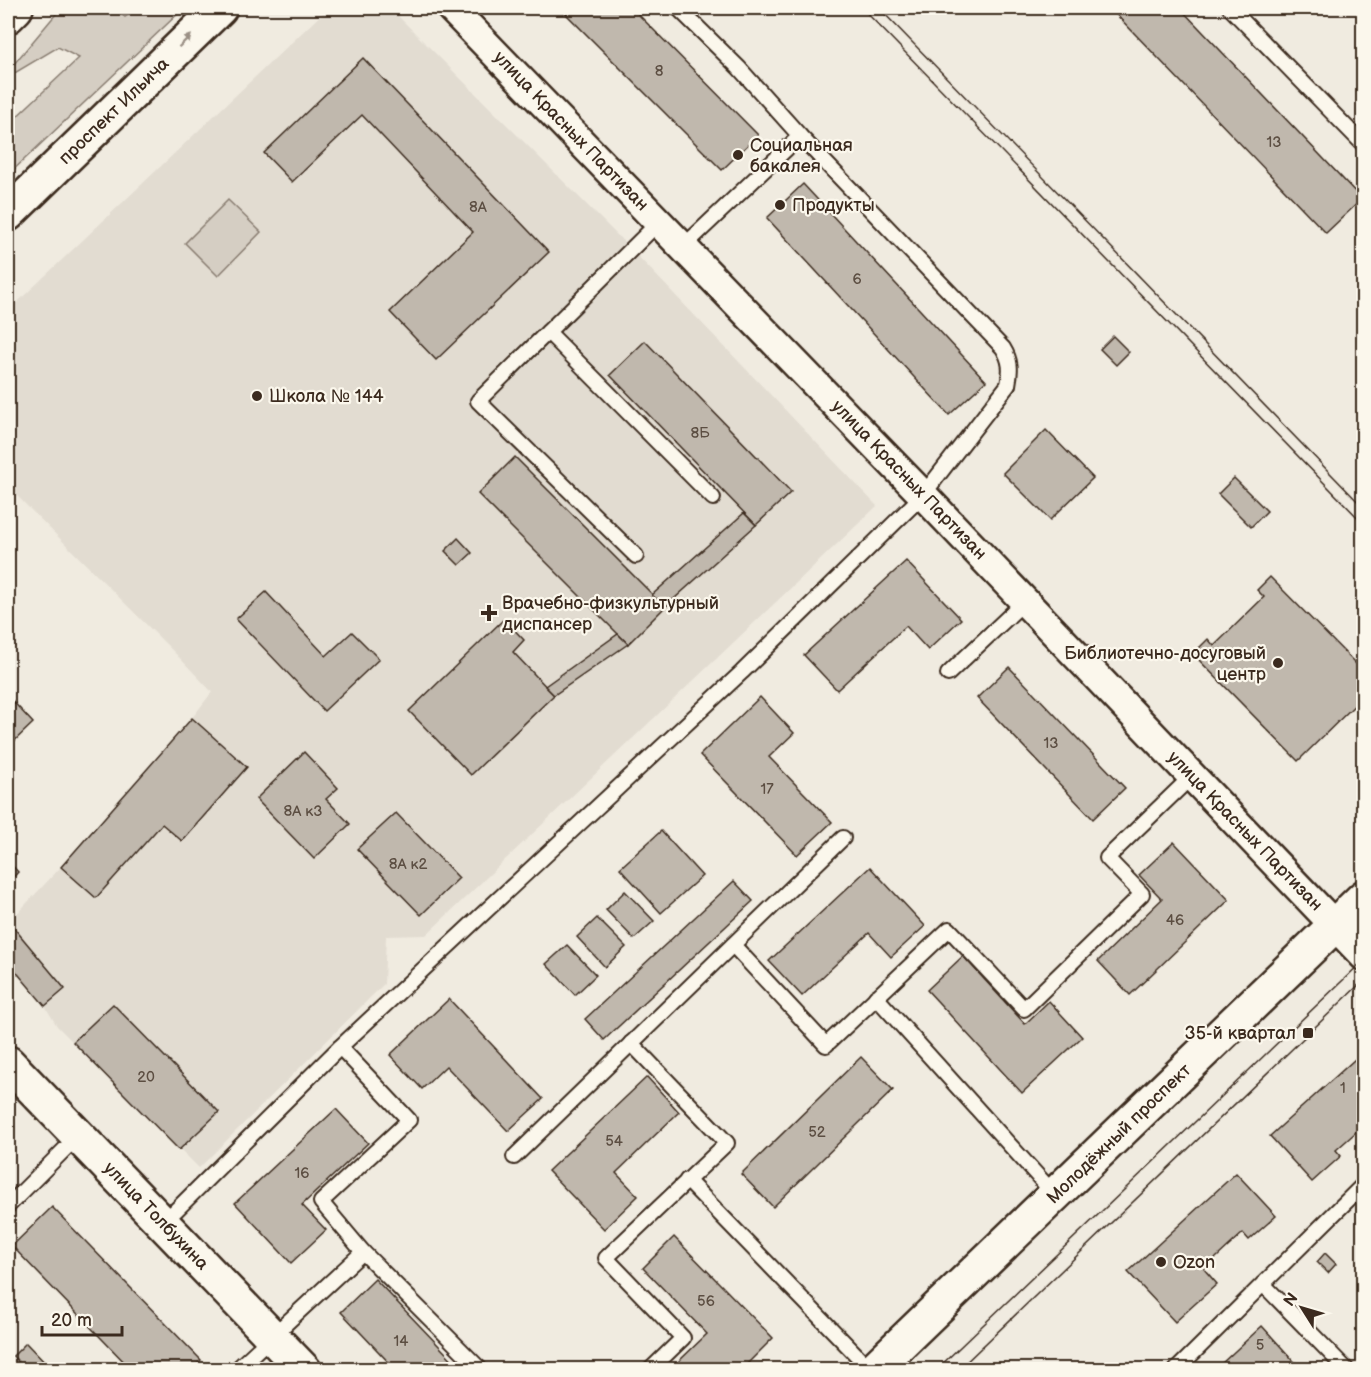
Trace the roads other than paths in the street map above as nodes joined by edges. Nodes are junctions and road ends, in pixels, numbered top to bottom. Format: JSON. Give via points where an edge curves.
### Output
{"nodes":[{"id":1,"x":16,"y":8,"type":"edge"},
{"id":2,"x":220,"y":8,"type":"edge"},
{"id":3,"x":451,"y":8,"type":"edge"},
{"id":4,"x":678,"y":8,"type":"edge"},
{"id":5,"x":1230,"y":8,"type":"edge"},
{"id":6,"x":8,"y":16,"type":"edge"},
{"id":7,"x":800,"y":136,"type":"junction"},
{"id":8,"x":1364,"y":145,"type":"edge"},
{"id":9,"x":8,"y":214,"type":"edge"},
{"id":10,"x":659,"y":222,"type":"junction"},
{"id":11,"x":683,"y":248,"type":"junction"},
{"id":12,"x":548,"y":332,"type":"junction"},
{"id":13,"x":923,"y":495,"type":"junction"},
{"id":14,"x":713,"y":498,"type":"dead end"},
{"id":15,"x":636,"y":556,"type":"dead end"},
{"id":16,"x":1025,"y":601,"type":"junction"},
{"id":17,"x":948,"y":674,"type":"dead end"},
{"id":18,"x":1192,"y":776,"type":"junction"},
{"id":19,"x":843,"y":838,"type":"dead end"},
{"id":20,"x":1364,"y":897,"type":"edge"},
{"id":21,"x":1334,"y":926,"type":"junction"},
{"id":22,"x":733,"y":945,"type":"junction"},
{"id":23,"x":1364,"y":956,"type":"edge"},
{"id":24,"x":876,"y":997,"type":"junction"},
{"id":25,"x":631,"y":1043,"type":"junction"},
{"id":26,"x":340,"y":1047,"type":"junction"},
{"id":27,"x":8,"y":1063,"type":"edge"},
{"id":28,"x":78,"y":1136,"type":"junction"},
{"id":29,"x":514,"y":1157,"type":"dead end"},
{"id":30,"x":687,"y":1180,"type":"junction"},
{"id":31,"x":1364,"y":1184,"type":"edge"},
{"id":32,"x":1055,"y":1195,"type":"junction"},
{"id":33,"x":8,"y":1206,"type":"edge"},
{"id":34,"x":163,"y":1223,"type":"junction"},
{"id":35,"x":363,"y":1252,"type":"junction"},
{"id":36,"x":1263,"y":1284,"type":"junction"},
{"id":37,"x":272,"y":1336,"type":"junction"},
{"id":38,"x":236,"y":1370,"type":"edge"},
{"id":39,"x":304,"y":1370,"type":"edge"},
{"id":40,"x":481,"y":1370,"type":"edge"},
{"id":41,"x":650,"y":1370,"type":"edge"},
{"id":42,"x":872,"y":1370,"type":"edge"},
{"id":43,"x":1176,"y":1370,"type":"edge"},
{"id":44,"x":1347,"y":1370,"type":"edge"}],
"edges":[{"from":1,"to":6,"type":"street"},
{"from":9,"to":2,"type":"street","name":"проспект Ильича","one_way":true},
{"from":3,"to":10,"type":"street","name":"улица Красных Партизан"},
{"from":4,"to":7,"type":"lane"},
{"from":5,"to":8,"type":"lane"},
{"from":7,"to":11,"type":"lane"},
{"from":7,"to":13,"type":"lane","via":[[1009,358],[1008,385]]},
{"from":10,"to":11,"type":"street","name":"улица Красных Партизан"},
{"from":10,"to":12,"type":"lane"},
{"from":11,"to":13,"type":"street","name":"улица Красных Партизан"},
{"from":12,"to":14,"type":"lane"},
{"from":12,"to":15,"type":"lane","via":[[478,401]]},
{"from":13,"to":16,"type":"street","name":"улица Красных Партизан"},
{"from":13,"to":26,"type":"lane","via":[[742,672]]},
{"from":16,"to":17,"type":"lane"},
{"from":16,"to":18,"type":"street","name":"улица Красных Партизан"},
{"from":18,"to":21,"type":"street","name":"улица Красных Партизан"},
{"from":18,"to":24,"type":"lane","via":[[1107,858],[1142,894],[1024,1009],[950,929]]},
{"from":19,"to":22,"type":"lane"},
{"from":20,"to":21,"type":"street","name":"Молодёжный проспект"},
{"from":21,"to":23,"type":"street","name":"улица Красных Партизан"},
{"from":21,"to":32,"type":"street","name":"Молодёжный проспект"},
{"from":22,"to":24,"type":"lane","via":[[826,1044]]},
{"from":22,"to":25,"type":"lane"},
{"from":24,"to":32,"type":"lane"},
{"from":25,"to":29,"type":"lane"},
{"from":25,"to":30,"type":"lane","via":[[727,1143]]},
{"from":26,"to":34,"type":"lane"},
{"from":26,"to":35,"type":"lane","via":[[409,1120],[321,1202]]},
{"from":27,"to":28,"type":"street","name":"улица Толбухина"},
{"from":28,"to":33,"type":"lane"},
{"from":28,"to":34,"type":"street","name":"улица Толбухина"},
{"from":30,"to":41,"type":"lane","via":[[606,1258],[683,1338]]},
{"from":30,"to":42,"type":"lane"},
{"from":31,"to":36,"type":"lane"},
{"from":32,"to":42,"type":"street","name":"Молодёжный проспект"},
{"from":34,"to":37,"type":"street","name":"улица Толбухина"},
{"from":35,"to":37,"type":"lane"},
{"from":35,"to":40,"type":"lane"},
{"from":36,"to":43,"type":"lane"},
{"from":36,"to":44,"type":"lane"},
{"from":37,"to":38,"type":"lane"},
{"from":37,"to":39,"type":"street","name":"улица Толбухина"}]}
